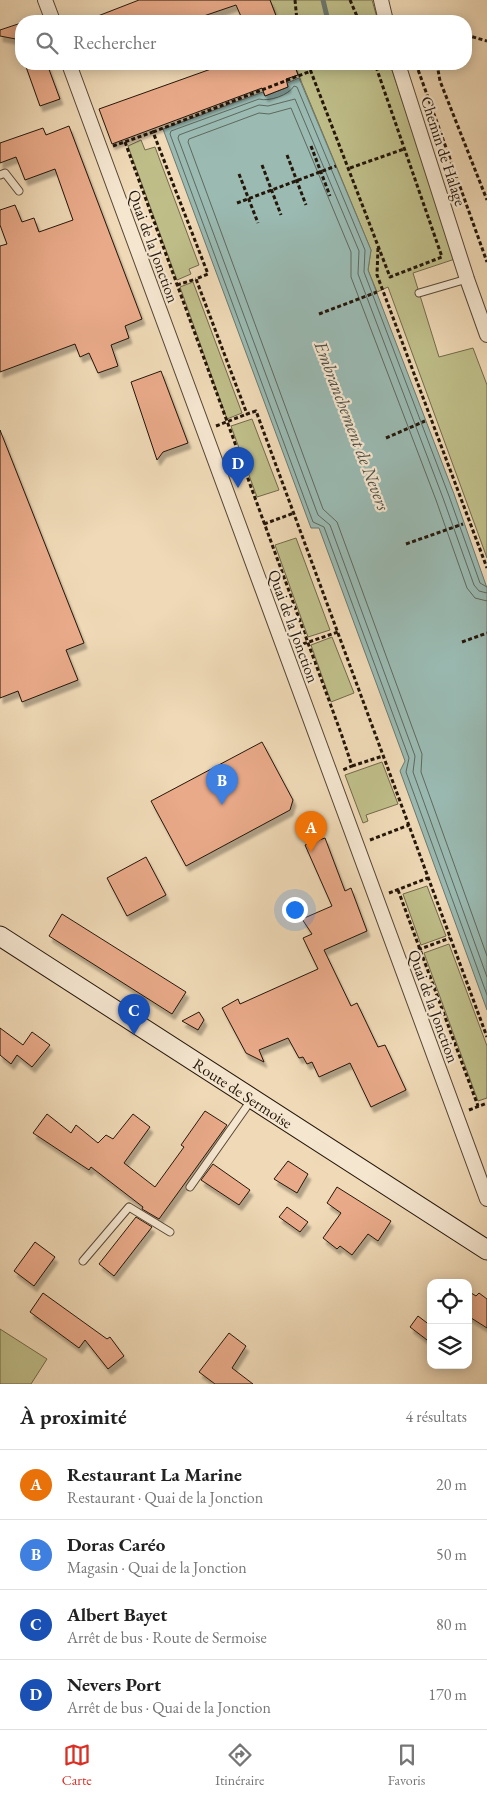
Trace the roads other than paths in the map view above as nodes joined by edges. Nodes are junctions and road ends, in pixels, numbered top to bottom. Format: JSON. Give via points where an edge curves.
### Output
{"nodes":[{"id":1,"x":45,"y":0,"type":"edge"},
{"id":2,"x":381,"y":0,"type":"edge"},
{"id":3,"x":51,"y":15,"type":"edge"},
{"id":4,"x":385,"y":15,"type":"edge"},
{"id":5,"x":71,"y":70,"type":"edge"},
{"id":6,"x":400,"y":70,"type":"edge"},
{"id":7,"x":0,"y":175,"type":"edge"},
{"id":8,"x":18,"y":191,"type":"dead end"},
{"id":9,"x":467,"y":279,"type":"junction"},
{"id":10,"x":420,"y":294,"type":"dead end"},
{"id":11,"x":487,"y":335,"type":"edge"},
{"id":12,"x":0,"y":936,"type":"edge"},
{"id":13,"x":253,"y":1099,"type":"junction"},
{"id":14,"x":190,"y":1187,"type":"dead end"},
{"id":15,"x":487,"y":1198,"type":"edge"},
{"id":16,"x":170,"y":1232,"type":"dead end"},
{"id":17,"x":487,"y":1250,"type":"edge"},
{"id":18,"x":83,"y":1261,"type":"dead end"}],
"edges":[{"from":1,"to":3,"type":"street"},
{"from":2,"to":4,"type":"street"},
{"from":5,"to":15,"type":"street","name":"Quai de la Jonction"},
{"from":6,"to":9,"type":"street","name":"Chemin de Halage"},
{"from":7,"to":8,"type":"lane","via":[[5,173]]},
{"from":9,"to":10,"type":"lane"},
{"from":9,"to":11,"type":"street","name":"Chemin de Halage"},
{"from":12,"to":13,"type":"main road","name":"Route de Sermoise"},
{"from":13,"to":14,"type":"lane"},
{"from":13,"to":17,"type":"main road","name":"Route de Sermoise"},
{"from":16,"to":18,"type":"lane","via":[[130,1208]]}]}
